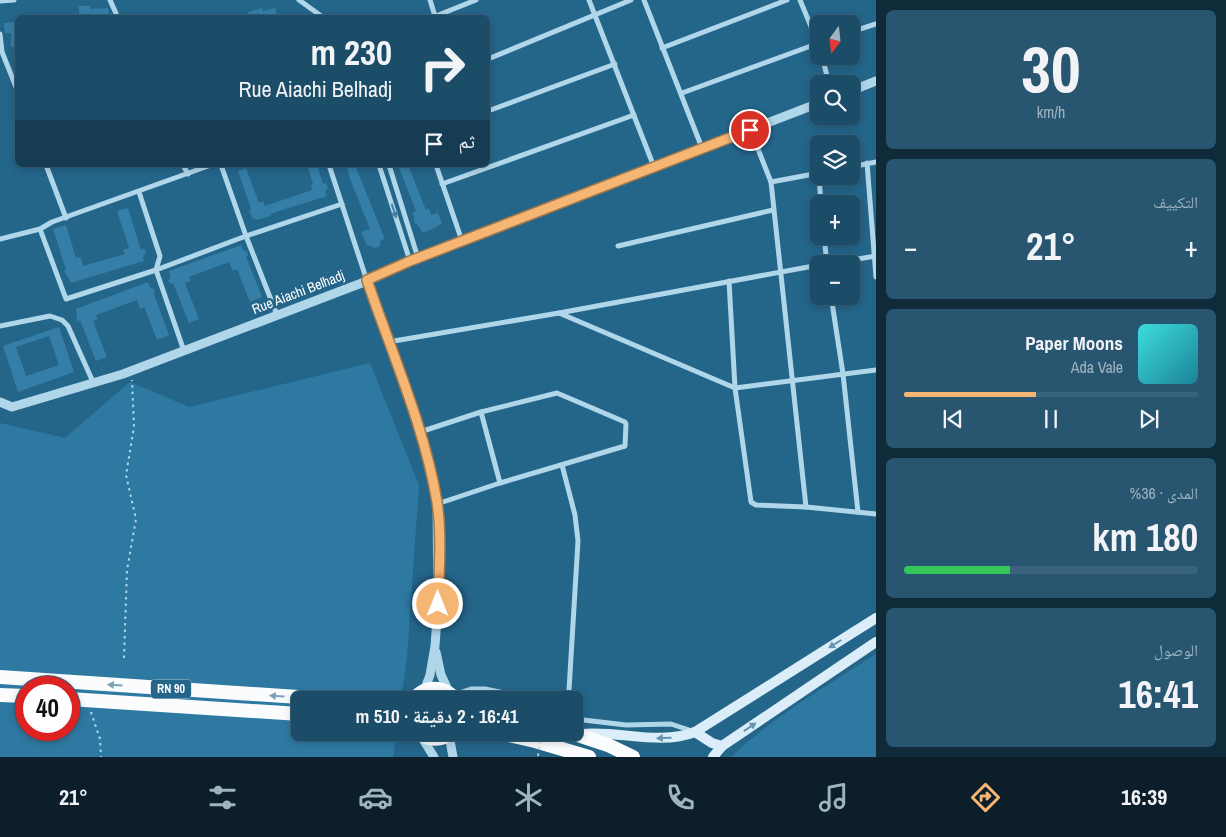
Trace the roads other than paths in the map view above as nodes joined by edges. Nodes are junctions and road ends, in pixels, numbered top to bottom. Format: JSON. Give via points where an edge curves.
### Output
{"nodes":[{"id":1,"x":14,"y":0,"type":"edge"},
{"id":2,"x":110,"y":0,"type":"edge"},
{"id":3,"x":299,"y":0,"type":"edge"},
{"id":4,"x":430,"y":0,"type":"edge"},
{"id":5,"x":476,"y":0,"type":"edge"},
{"id":6,"x":589,"y":0,"type":"edge"},
{"id":7,"x":631,"y":0,"type":"edge"},
{"id":8,"x":644,"y":0,"type":"edge"},
{"id":9,"x":800,"y":0,"type":"edge"},
{"id":10,"x":0,"y":1,"type":"edge"},
{"id":11,"x":783,"y":1,"type":"edge"},
{"id":12,"x":595,"y":13,"type":"junction"},
{"id":13,"x":117,"y":15,"type":"edge"},
{"id":14,"x":320,"y":15,"type":"edge"},
{"id":15,"x":433,"y":15,"type":"edge"},
{"id":16,"x":438,"y":15,"type":"edge"},
{"id":17,"x":810,"y":23,"type":"edge"},
{"id":18,"x":876,"y":24,"type":"edge"},
{"id":19,"x":860,"y":29,"type":"edge"},
{"id":20,"x":0,"y":34,"type":"edge"},
{"id":21,"x":810,"y":47,"type":"edge"},
{"id":22,"x":662,"y":48,"type":"junction"},
{"id":23,"x":490,"y":58,"type":"edge"},
{"id":24,"x":615,"y":64,"type":"junction"},
{"id":25,"x":876,"y":81,"type":"edge"},
{"id":26,"x":15,"y":84,"type":"edge"},
{"id":27,"x":860,"y":87,"type":"edge"},
{"id":28,"x":682,"y":93,"type":"junction"},
{"id":29,"x":810,"y":107,"type":"edge"},
{"id":30,"x":490,"y":110,"type":"edge"},
{"id":31,"x":634,"y":114,"type":"junction"},
{"id":32,"x":750,"y":130,"type":"junction"},
{"id":33,"x":702,"y":148,"type":"junction"},
{"id":34,"x":876,"y":162,"type":"edge"},
{"id":35,"x":867,"y":164,"type":"junction"},
{"id":36,"x":860,"y":165,"type":"edge"},
{"id":37,"x":490,"y":166,"type":"edge"},
{"id":38,"x":47,"y":167,"type":"edge"},
{"id":39,"x":184,"y":167,"type":"edge"},
{"id":40,"x":207,"y":167,"type":"edge"},
{"id":41,"x":222,"y":167,"type":"edge"},
{"id":42,"x":330,"y":167,"type":"edge"},
{"id":43,"x":380,"y":167,"type":"edge"},
{"id":44,"x":390,"y":167,"type":"edge"},
{"id":45,"x":437,"y":167,"type":"edge"},
{"id":46,"x":489,"y":167,"type":"edge"},
{"id":47,"x":654,"y":167,"type":"junction"},
{"id":48,"x":188,"y":174,"type":"junction"},
{"id":49,"x":810,"y":176,"type":"edge"},
{"id":50,"x":771,"y":182,"type":"junction"},
{"id":51,"x":442,"y":184,"type":"junction"},
{"id":52,"x":139,"y":192,"type":"junction"},
{"id":53,"x":342,"y":204,"type":"junction"},
{"id":54,"x":774,"y":210,"type":"junction"},
{"id":55,"x":66,"y":218,"type":"junction"},
{"id":56,"x":40,"y":229,"type":"junction"},
{"id":57,"x":246,"y":236,"type":"junction"},
{"id":58,"x":0,"y":239,"type":"edge"},
{"id":59,"x":462,"y":242,"type":"junction"},
{"id":60,"x":618,"y":246,"type":"dead end"},
{"id":61,"x":875,"y":256,"type":"edge"},
{"id":62,"x":860,"y":258,"type":"edge"},
{"id":63,"x":414,"y":259,"type":"junction"},
{"id":64,"x":810,"y":267,"type":"edge"},
{"id":65,"x":156,"y":270,"type":"junction"},
{"id":66,"x":780,"y":272,"type":"junction"},
{"id":67,"x":876,"y":277,"type":"edge"},
{"id":68,"x":367,"y":280,"type":"junction"},
{"id":69,"x":729,"y":281,"type":"junction"},
{"id":70,"x":832,"y":305,"type":"edge"},
{"id":71,"x":559,"y":313,"type":"junction"},
{"id":72,"x":277,"y":315,"type":"junction"},
{"id":73,"x":0,"y":326,"type":"edge"},
{"id":74,"x":388,"y":342,"type":"junction"},
{"id":75,"x":184,"y":351,"type":"junction"},
{"id":76,"x":876,"y":370,"type":"edge"},
{"id":77,"x":843,"y":374,"type":"junction"},
{"id":78,"x":791,"y":381,"type":"junction"},
{"id":79,"x":93,"y":382,"type":"junction"},
{"id":80,"x":735,"y":388,"type":"junction"},
{"id":81,"x":0,"y":402,"type":"edge"},
{"id":82,"x":481,"y":412,"type":"junction"},
{"id":83,"x":420,"y":432,"type":"junction"},
{"id":84,"x":562,"y":465,"type":"junction"},
{"id":85,"x":500,"y":483,"type":"junction"},
{"id":86,"x":437,"y":504,"type":"junction"},
{"id":87,"x":806,"y":507,"type":"junction"},
{"id":88,"x":858,"y":512,"type":"junction"},
{"id":89,"x":876,"y":514,"type":"edge"},
{"id":90,"x":876,"y":618,"type":"edge"},
{"id":91,"x":876,"y":642,"type":"edge"},
{"id":92,"x":435,"y":646,"type":"junction"},
{"id":93,"x":0,"y":677,"type":"edge"},
{"id":94,"x":420,"y":691,"type":"edge"},
{"id":95,"x":429,"y":691,"type":"edge"},
{"id":96,"x":443,"y":691,"type":"edge"},
{"id":97,"x":450,"y":691,"type":"edge"},
{"id":98,"x":464,"y":691,"type":"edge"},
{"id":99,"x":500,"y":691,"type":"edge"},
{"id":100,"x":569,"y":691,"type":"edge"},
{"id":101,"x":0,"y":695,"type":"edge"},
{"id":102,"x":15,"y":696,"type":"edge"},
{"id":103,"x":291,"y":697,"type":"edge"},
{"id":104,"x":80,"y":700,"type":"edge"},
{"id":105,"x":291,"y":713,"type":"edge"},
{"id":106,"x":583,"y":720,"type":"edge"},
{"id":107,"x":695,"y":732,"type":"junction"},
{"id":108,"x":583,"y":733,"type":"edge"},
{"id":109,"x":583,"y":736,"type":"edge"},
{"id":110,"x":424,"y":741,"type":"edge"},
{"id":111,"x":453,"y":741,"type":"edge"},
{"id":112,"x":535,"y":741,"type":"edge"},
{"id":113,"x":722,"y":746,"type":"junction"},
{"id":114,"x":434,"y":757,"type":"edge"},
{"id":115,"x":453,"y":757,"type":"edge"},
{"id":116,"x":589,"y":757,"type":"edge"},
{"id":117,"x":633,"y":757,"type":"edge"},
{"id":118,"x":712,"y":757,"type":"edge"}],
"edges":[{"from":1,"to":10,"type":"street"},
{"from":2,"to":13,"type":"street"},
{"from":3,"to":14,"type":"street"},
{"from":4,"to":15,"type":"street"},
{"from":5,"to":16,"type":"street"},
{"from":6,"to":12,"type":"street"},
{"from":7,"to":12,"type":"street"},
{"from":8,"to":22,"type":"street"},
{"from":9,"to":17,"type":"street"},
{"from":11,"to":22,"type":"street"},
{"from":12,"to":23,"type":"street"},
{"from":12,"to":24,"type":"street"},
{"from":18,"to":19,"type":"street"},
{"from":20,"to":26,"type":"street","via":[[2,52]]},
{"from":21,"to":28,"type":"street"},
{"from":22,"to":28,"type":"street"},
{"from":24,"to":30,"type":"street"},
{"from":24,"to":31,"type":"street"},
{"from":25,"to":27,"type":"street"},
{"from":28,"to":33,"type":"street"},
{"from":29,"to":32,"type":"street","name":"Rue Aiachi Belhadj"},
{"from":31,"to":37,"type":"street"},
{"from":31,"to":47,"type":"street"},
{"from":32,"to":33,"type":"street","name":"Rue Aiachi Belhadj"},
{"from":32,"to":50,"type":"street"},
{"from":33,"to":47,"type":"street","name":"Rue Aiachi Belhadj"},
{"from":34,"to":35,"type":"street"},
{"from":35,"to":36,"type":"street"},
{"from":35,"to":61,"type":"street"},
{"from":38,"to":55,"type":"street"},
{"from":39,"to":48,"type":"street"},
{"from":40,"to":48,"type":"street"},
{"from":41,"to":57,"type":"street"},
{"from":42,"to":53,"type":"street"},
{"from":43,"to":63,"type":"street","one_way":true},
{"from":44,"to":63,"type":"street"},
{"from":45,"to":51,"type":"street"},
{"from":46,"to":51,"type":"street"},
{"from":47,"to":59,"type":"street","name":"Rue Aiachi Belhadj"},
{"from":48,"to":52,"type":"street"},
{"from":49,"to":50,"type":"street"},
{"from":50,"to":54,"type":"street"},
{"from":51,"to":59,"type":"street"},
{"from":52,"to":55,"type":"street"},
{"from":52,"to":65,"type":"street","via":[[160,256]]},
{"from":53,"to":57,"type":"street"},
{"from":53,"to":68,"type":"street"},
{"from":54,"to":60,"type":"street"},
{"from":54,"to":66,"type":"street"},
{"from":55,"to":56,"type":"street"},
{"from":56,"to":58,"type":"street"},
{"from":56,"to":65,"type":"street","via":[[66,300]]},
{"from":57,"to":65,"type":"street"},
{"from":57,"to":72,"type":"street"},
{"from":59,"to":63,"type":"street","name":"Rue Aiachi Belhadj"},
{"from":61,"to":62,"type":"street"},
{"from":61,"to":67,"type":"street"},
{"from":63,"to":68,"type":"street","name":"Rue Aiachi Belhadj"},
{"from":64,"to":66,"type":"street"},
{"from":65,"to":75,"type":"street"},
{"from":66,"to":69,"type":"street"},
{"from":66,"to":78,"type":"street"},
{"from":68,"to":72,"type":"street","name":"Rue Aiachi Belhadj"},
{"from":68,"to":74,"type":"street"},
{"from":69,"to":71,"type":"street"},
{"from":69,"to":80,"type":"street"},
{"from":70,"to":77,"type":"street"},
{"from":71,"to":74,"type":"street"},
{"from":71,"to":80,"type":"street"},
{"from":72,"to":75,"type":"street","name":"Rue Aiachi Belhadj"},
{"from":73,"to":79,"type":"street","via":[[50,316],[62,320],[68,326]]},
{"from":74,"to":83,"type":"street"},
{"from":75,"to":79,"type":"street","name":"Rue Aiachi Belhadj"},
{"from":76,"to":77,"type":"street"},
{"from":77,"to":78,"type":"street"},
{"from":77,"to":88,"type":"street"},
{"from":78,"to":80,"type":"street"},
{"from":78,"to":87,"type":"street"},
{"from":79,"to":81,"type":"street","name":"Rue Aiachi Belhadj","via":[[12,407]]},
{"from":80,"to":87,"type":"street","via":[[751,502]]},
{"from":82,"to":83,"type":"street"},
{"from":82,"to":84,"type":"street","via":[[557,393],[625,422],[625,446]]},
{"from":82,"to":85,"type":"street"},
{"from":83,"to":86,"type":"street"},
{"from":84,"to":85,"type":"street"},
{"from":84,"to":100,"type":"street","via":[[578,541]]},
{"from":85,"to":86,"type":"street"},
{"from":86,"to":92,"type":"street"},
{"from":87,"to":88,"type":"street"},
{"from":88,"to":89,"type":"street"},
{"from":90,"to":107,"type":"main road","one_way":true},
{"from":113,"to":91,"type":"main road","one_way":true},
{"from":92,"to":94,"type":"street","via":[[430,675]]},
{"from":92,"to":97,"type":"street","via":[[441,675]]},
{"from":103,"to":93,"type":"highway","number":"RN 90","one_way":true},
{"from":95,"to":96,"type":"highway","via":[[438,688]]},
{"from":98,"to":99,"type":"street"},
{"from":101,"to":102,"type":"highway"},
{"from":104,"to":105,"type":"highway","number":"RN 90"},
{"from":106,"to":107,"type":"street","via":[[626,725],[671,724]]},
{"from":107,"to":108,"type":"main road","one_way":true,"via":[[658,738]]},
{"from":107,"to":113,"type":"main road"},
{"from":109,"to":117,"type":"highway"},
{"from":110,"to":114,"type":"street"},
{"from":111,"to":115,"type":"street"},
{"from":112,"to":116,"type":"highway"},
{"from":113,"to":118,"type":"main road"}]}
